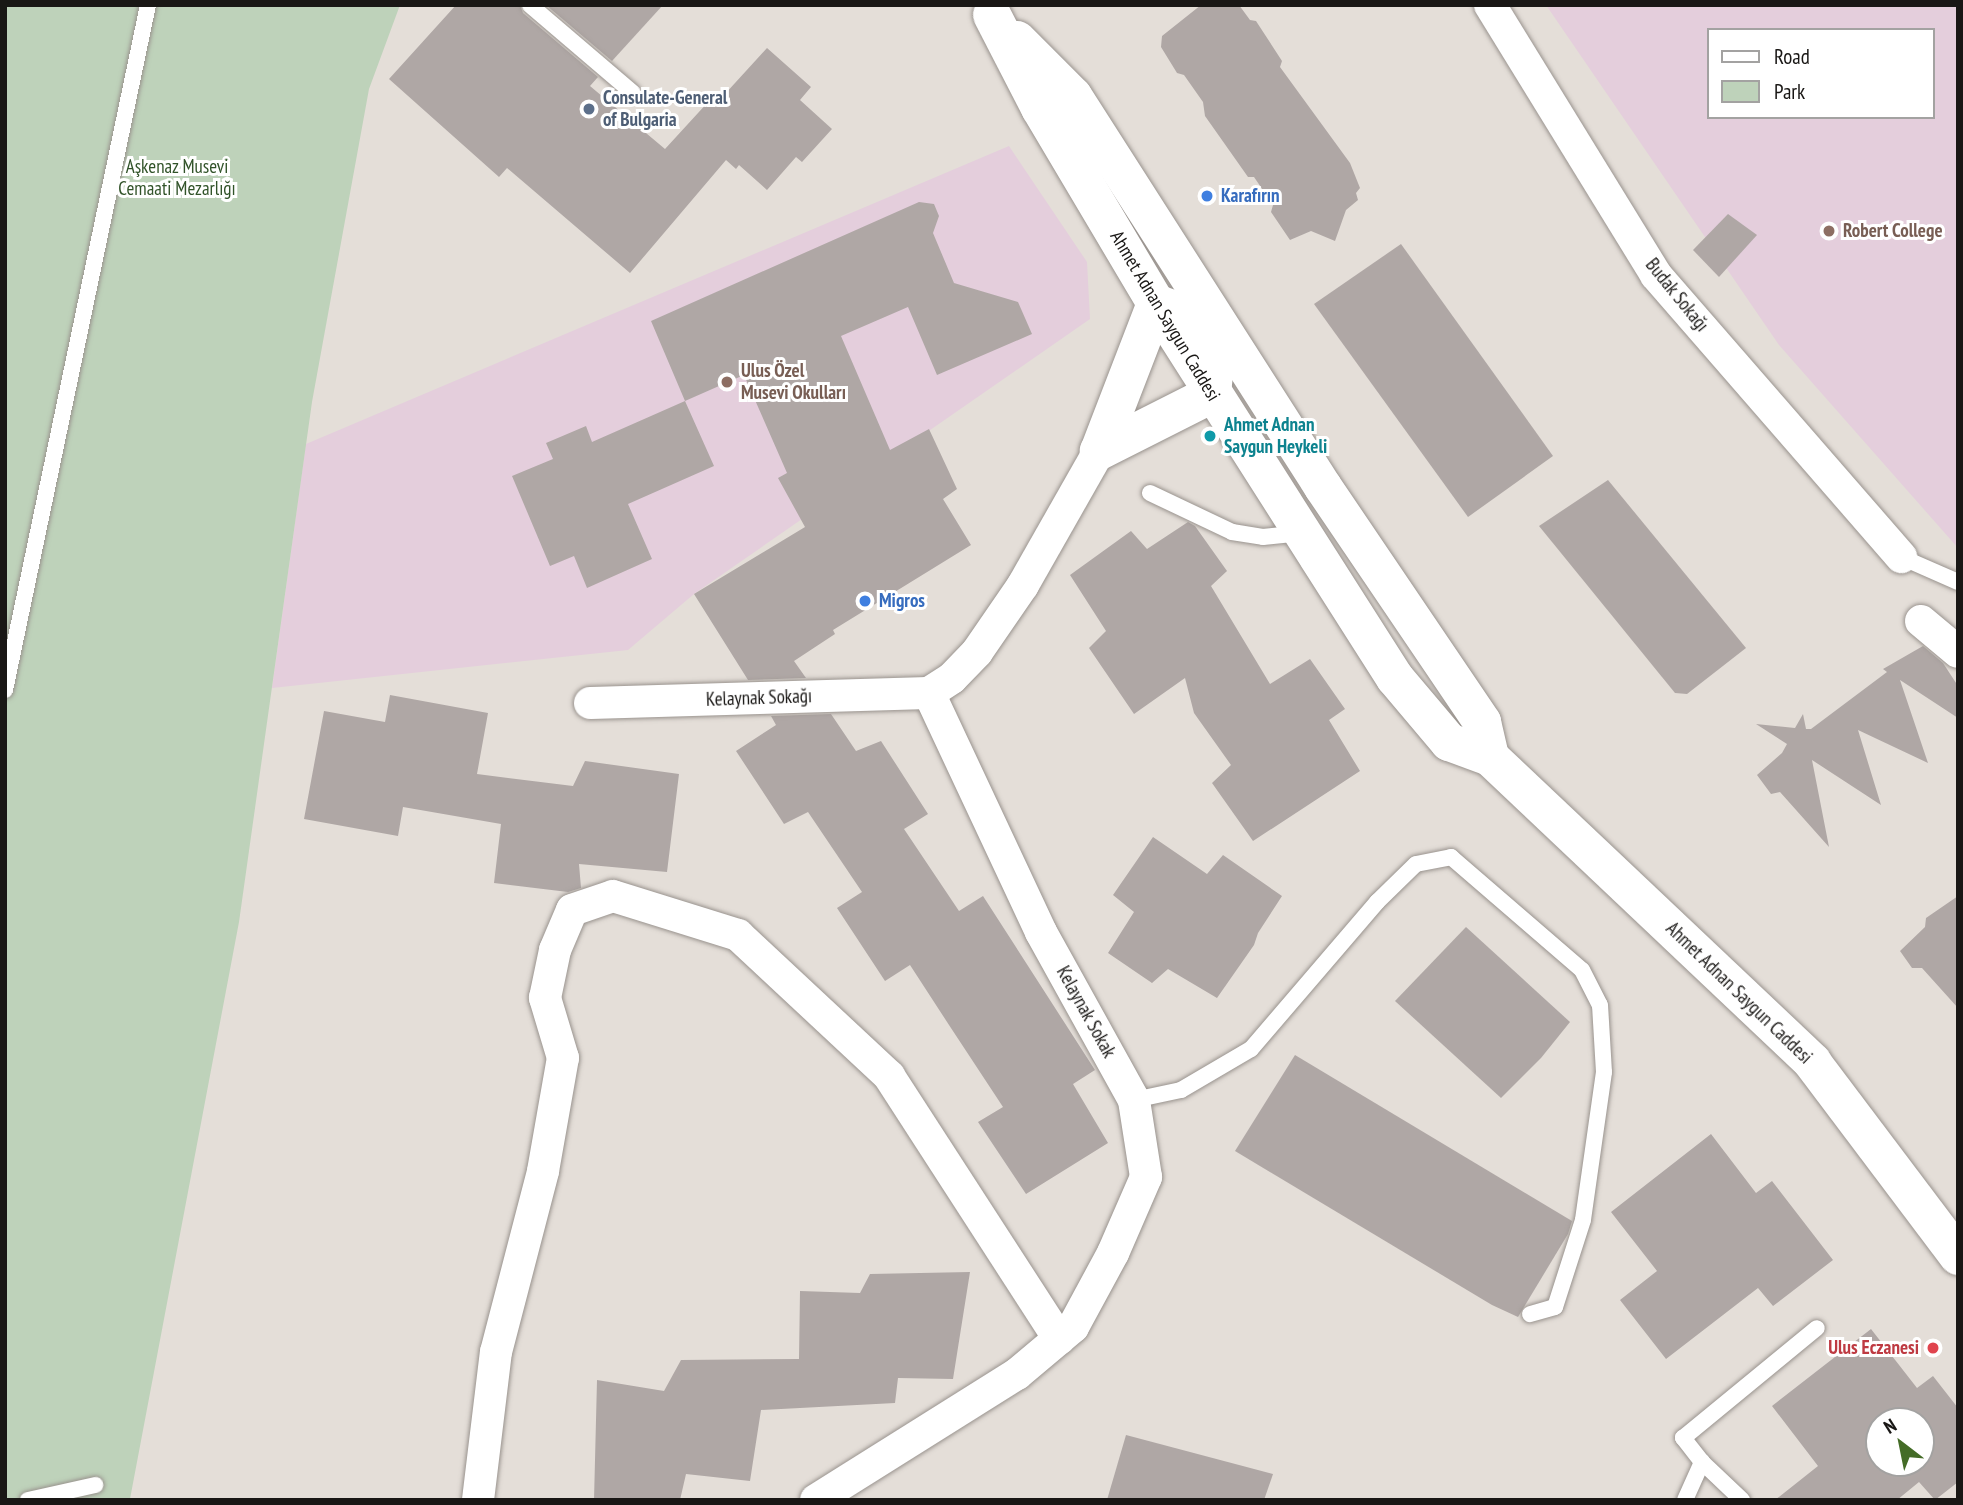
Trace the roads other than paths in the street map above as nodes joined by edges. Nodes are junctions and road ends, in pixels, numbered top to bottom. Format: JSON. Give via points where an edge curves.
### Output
{"nodes":[{"id":1,"x":148,"y":5,"type":"edge"},
{"id":2,"x":530,"y":5,"type":"edge"},
{"id":3,"x":1490,"y":5,"type":"edge"},
{"id":4,"x":988,"y":10,"type":"edge"},
{"id":5,"x":633,"y":93,"type":"dead end"},
{"id":6,"x":1156,"y":303,"type":"junction"},
{"id":7,"x":1219,"y":326,"type":"junction"},
{"id":8,"x":1212,"y":394,"type":"junction"},
{"id":9,"x":1099,"y":451,"type":"junction"},
{"id":10,"x":1150,"y":493,"type":"dead end"},
{"id":11,"x":1302,"y":533,"type":"junction"},
{"id":12,"x":1901,"y":557,"type":"joint"},
{"id":13,"x":1958,"y":582,"type":"edge"},
{"id":14,"x":1921,"y":621,"type":"dead end"},
{"id":15,"x":1958,"y":652,"type":"edge"},
{"id":16,"x":5,"y":690,"type":"edge"},
{"id":17,"x":929,"y":693,"type":"junction"},
{"id":18,"x":590,"y":703,"type":"dead end"},
{"id":19,"x":1490,"y":757,"type":"junction"},
{"id":20,"x":1134,"y":1100,"type":"junction"},
{"id":21,"x":1958,"y":1256,"type":"edge"},
{"id":22,"x":1530,"y":1314,"type":"dead end"},
{"id":23,"x":1817,"y":1328,"type":"dead end"},
{"id":24,"x":1059,"y":1339,"type":"junction"},
{"id":25,"x":1702,"y":1462,"type":"junction"},
{"id":26,"x":95,"y":1485,"type":"dead end"},
{"id":27,"x":28,"y":1500,"type":"edge"},
{"id":28,"x":478,"y":1500,"type":"edge"},
{"id":29,"x":816,"y":1500,"type":"edge"},
{"id":30,"x":1685,"y":1500,"type":"edge"},
{"id":31,"x":1742,"y":1500,"type":"edge"}],
"edges":[{"from":1,"to":16,"type":"lane"},
{"from":2,"to":5,"type":"lane"},
{"from":3,"to":12,"type":"street","name":"Budak Sokağı","via":[[1656,275]]},
{"from":4,"to":6,"type":"main road","name":"Ahmet Adnan Saygun Caddesi","via":[[1040,108]]},
{"from":4,"to":7,"type":"main road","name":"Ahmet Adnan Saygun Caddesi","via":[[1073,96]]},
{"from":6,"to":7,"type":"main road"},
{"from":6,"to":8,"type":"main road","name":"Ahmet Adnan Saygun Caddesi"},
{"from":6,"to":9,"type":"main road"},
{"from":7,"to":8,"type":"main road"},
{"from":7,"to":19,"type":"main road","name":"Ahmet Adnan Saygun Caddesi","via":[[1482,722]]},
{"from":8,"to":9,"type":"main road"},
{"from":8,"to":11,"type":"main road","name":"Ahmet Adnan Saygun Caddesi"},
{"from":9,"to":17,"type":"street","via":[[1023,585],[977,652],[952,678]]},
{"from":10,"to":11,"type":"lane","via":[[1232,532],[1263,537]]},
{"from":11,"to":19,"type":"main road","name":"Ahmet Adnan Saygun Caddesi","via":[[1395,678],[1449,741]]},
{"from":12,"to":13,"type":"lane"},
{"from":14,"to":15,"type":"street"},
{"from":17,"to":18,"type":"street","name":"Kelaynak Sokağı"},
{"from":17,"to":20,"type":"street","name":"Kelaynak Sokak","via":[[1041,932]]},
{"from":19,"to":21,"type":"main road","name":"Ahmet Adnan Saygun Caddesi","via":[[1812,1062]]},
{"from":20,"to":22,"type":"lane","via":[[1181,1090],[1251,1049],[1377,902],[1416,864],[1451,857],[1582,970],[1600,1005],[1604,1072],[1583,1220],[1555,1307]]},
{"from":20,"to":24,"type":"street","name":"Kelaynak Sokak","via":[[1146,1177],[1087,1302],[1073,1327]]},
{"from":23,"to":25,"type":"lane","via":[[1683,1438]]},
{"from":24,"to":28,"type":"street","via":[[889,1076],[738,935],[613,896],[572,910],[555,950],[545,998],[563,1058],[543,1171],[496,1352]]},
{"from":24,"to":29,"type":"street","name":"Kelaynak Sokak","via":[[1017,1374]]},
{"from":25,"to":30,"type":"lane"},
{"from":25,"to":31,"type":"lane"},
{"from":26,"to":27,"type":"lane"}]}
